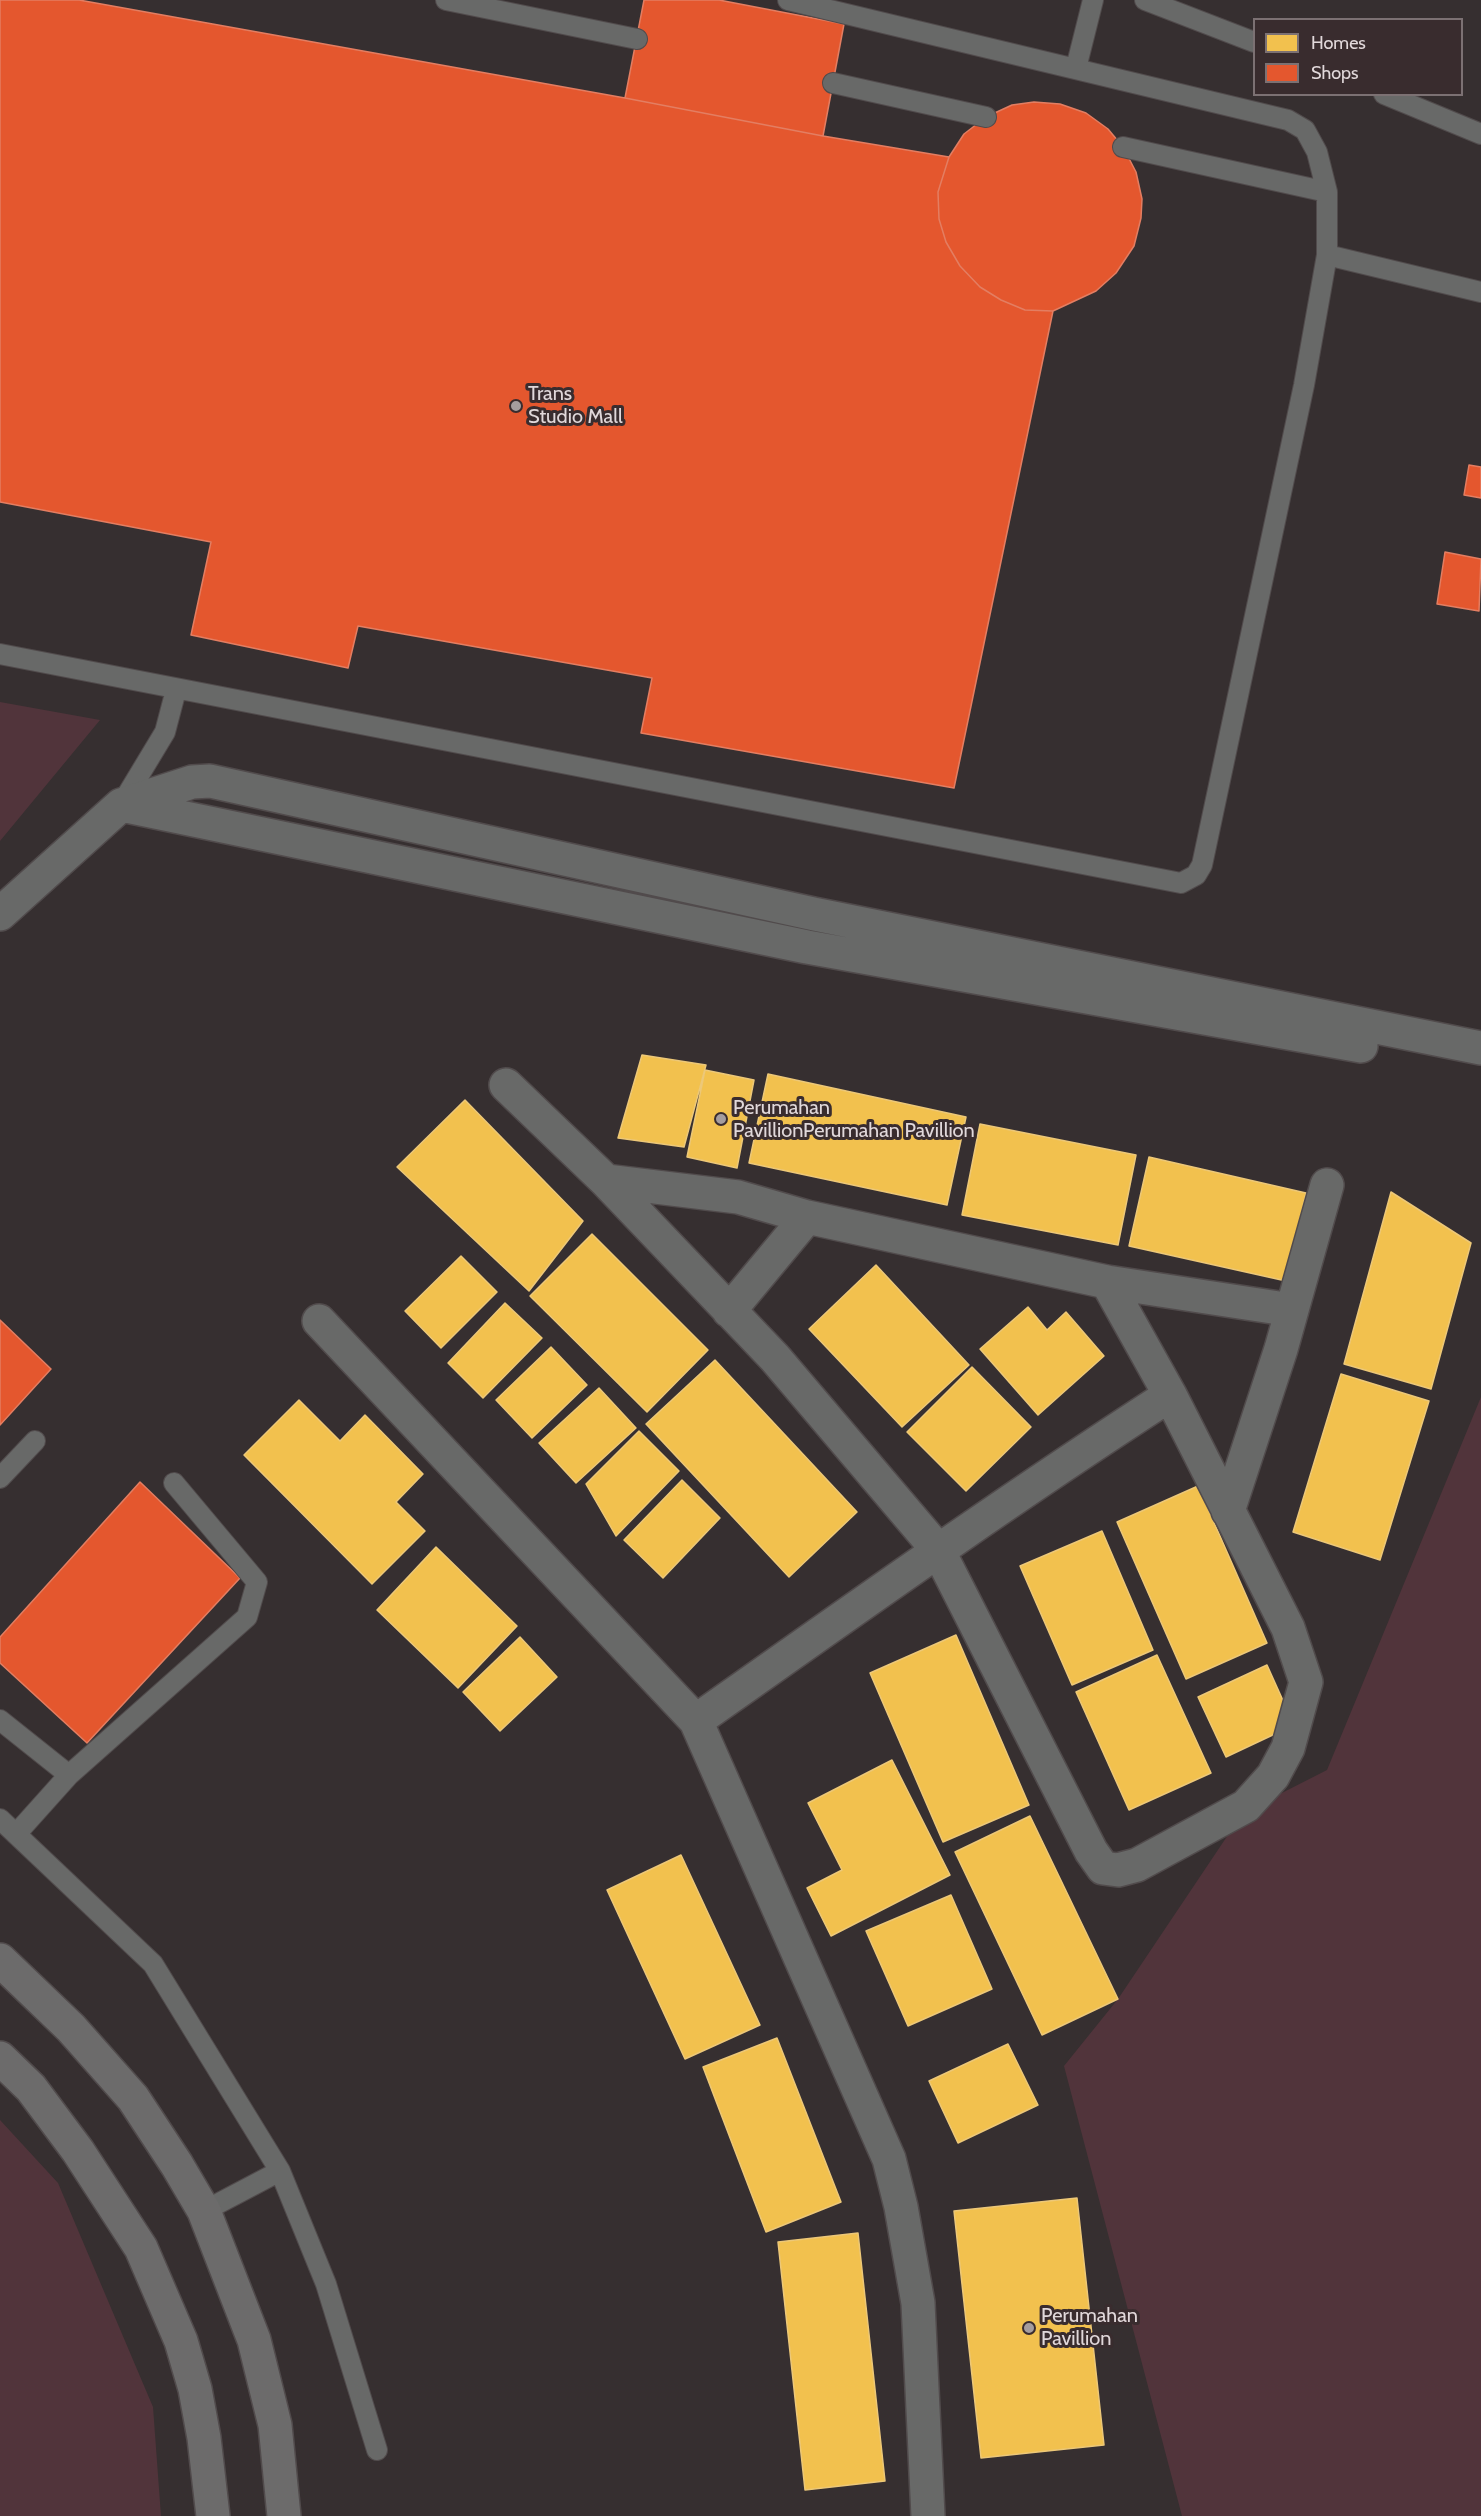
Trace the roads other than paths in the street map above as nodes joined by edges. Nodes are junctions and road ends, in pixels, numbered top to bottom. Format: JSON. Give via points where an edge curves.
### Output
{"nodes":[{"id":1,"x":446,"y":0,"type":"edge"},
{"id":2,"x":788,"y":0,"type":"edge"},
{"id":3,"x":1093,"y":0,"type":"edge"},
{"id":4,"x":1145,"y":0,"type":"edge"},
{"id":5,"x":1176,"y":4,"type":"edge"},
{"id":6,"x":637,"y":39,"type":"dead end"},
{"id":7,"x":1253,"y":42,"type":"edge"},
{"id":8,"x":1076,"y":68,"type":"junction"},
{"id":9,"x":833,"y":83,"type":"dead end"},
{"id":10,"x":1389,"y":96,"type":"edge"},
{"id":11,"x":986,"y":117,"type":"dead end"},
{"id":12,"x":1481,"y":134,"type":"edge"},
{"id":13,"x":1123,"y":147,"type":"dead end"},
{"id":14,"x":1327,"y":192,"type":"junction"},
{"id":15,"x":1327,"y":255,"type":"junction"},
{"id":16,"x":1481,"y":292,"type":"edge"},
{"id":17,"x":0,"y":654,"type":"edge"},
{"id":18,"x":176,"y":690,"type":"junction"},
{"id":19,"x":121,"y":805,"type":"junction"},
{"id":20,"x":0,"y":914,"type":"edge"},
{"id":21,"x":1481,"y":1048,"type":"edge"},
{"id":22,"x":1481,"y":1070,"type":"edge"},
{"id":23,"x":506,"y":1085,"type":"dead end"},
{"id":24,"x":606,"y":1181,"type":"junction"},
{"id":25,"x":1327,"y":1185,"type":"dead end"},
{"id":26,"x":807,"y":1217,"type":"junction"},
{"id":27,"x":1107,"y":1282,"type":"junction"},
{"id":28,"x":1292,"y":1310,"type":"junction"},
{"id":29,"x":729,"y":1311,"type":"junction"},
{"id":30,"x":319,"y":1321,"type":"dead end"},
{"id":31,"x":1170,"y":1395,"type":"junction"},
{"id":32,"x":35,"y":1441,"type":"dead end"},
{"id":33,"x":0,"y":1478,"type":"edge"},
{"id":34,"x":174,"y":1483,"type":"dead end"},
{"id":35,"x":1228,"y":1511,"type":"junction"},
{"id":36,"x":938,"y":1550,"type":"junction"},
{"id":37,"x":0,"y":1720,"type":"edge"},
{"id":38,"x":696,"y":1721,"type":"junction"},
{"id":39,"x":69,"y":1775,"type":"junction"},
{"id":40,"x":0,"y":1819,"type":"edge"},
{"id":41,"x":17,"y":1833,"type":"junction"},
{"id":42,"x":0,"y":1960,"type":"edge"},
{"id":43,"x":0,"y":2058,"type":"edge"},
{"id":44,"x":280,"y":2170,"type":"junction"},
{"id":45,"x":204,"y":2211,"type":"junction"},
{"id":46,"x":377,"y":2450,"type":"dead end"},
{"id":47,"x":213,"y":2516,"type":"edge"},
{"id":48,"x":284,"y":2516,"type":"edge"},
{"id":49,"x":928,"y":2516,"type":"edge"}],
"edges":[{"from":1,"to":6,"type":"lane"},
{"from":2,"to":8,"type":"lane"},
{"from":3,"to":8,"type":"lane"},
{"from":4,"to":5,"type":"lane"},
{"from":5,"to":7,"type":"lane"},
{"from":8,"to":14,"type":"lane","via":[[1288,120],[1305,130],[1317,152]]},
{"from":9,"to":11,"type":"lane"},
{"from":10,"to":12,"type":"lane"},
{"from":13,"to":14,"type":"lane"},
{"from":14,"to":15,"type":"lane"},
{"from":15,"to":16,"type":"lane"},
{"from":15,"to":18,"type":"lane","via":[[1304,386],[1202,865],[1196,875],[1181,883]]},
{"from":17,"to":18,"type":"lane"},
{"from":18,"to":19,"type":"lane","via":[[165,732]]},
{"from":19,"to":20,"type":"street"},
{"from":19,"to":21,"type":"street","via":[[192,782],[210,781],[814,914]]},
{"from":19,"to":22,"type":"street","via":[[807,947]]},
{"from":23,"to":24,"type":"street"},
{"from":24,"to":26,"type":"street","via":[[738,1197]]},
{"from":24,"to":29,"type":"street"},
{"from":25,"to":28,"type":"street"},
{"from":26,"to":27,"type":"street"},
{"from":26,"to":29,"type":"street"},
{"from":27,"to":28,"type":"street"},
{"from":27,"to":31,"type":"street"},
{"from":28,"to":35,"type":"street"},
{"from":29,"to":36,"type":"street","via":[[775,1358]]},
{"from":30,"to":38,"type":"street"},
{"from":31,"to":35,"type":"street"},
{"from":31,"to":36,"type":"street"},
{"from":32,"to":33,"type":"lane"},
{"from":34,"to":39,"type":"lane","via":[[257,1582],[247,1617]]},
{"from":35,"to":36,"type":"street","via":[[1288,1628],[1305,1682],[1300,1709],[1288,1748],[1273,1776],[1246,1806],[1137,1865],[1118,1870],[1104,1868],[1090,1851]]},
{"from":36,"to":38,"type":"street"},
{"from":37,"to":39,"type":"lane"},
{"from":38,"to":49,"type":"street","via":[[890,2159],[918,2303]]},
{"from":39,"to":41,"type":"lane"},
{"from":40,"to":41,"type":"lane"},
{"from":41,"to":44,"type":"lane","via":[[153,1964]]},
{"from":42,"to":45,"type":"main road","via":[[71,2028],[133,2098]]},
{"from":43,"to":47,"type":"main road","via":[[31,2088],[78,2151],[141,2248],[181,2341],[195,2389]]},
{"from":44,"to":45,"type":"lane"},
{"from":44,"to":46,"type":"lane","via":[[326,2284]]},
{"from":45,"to":48,"type":"main road","via":[[254,2340],[275,2425]]}]}
